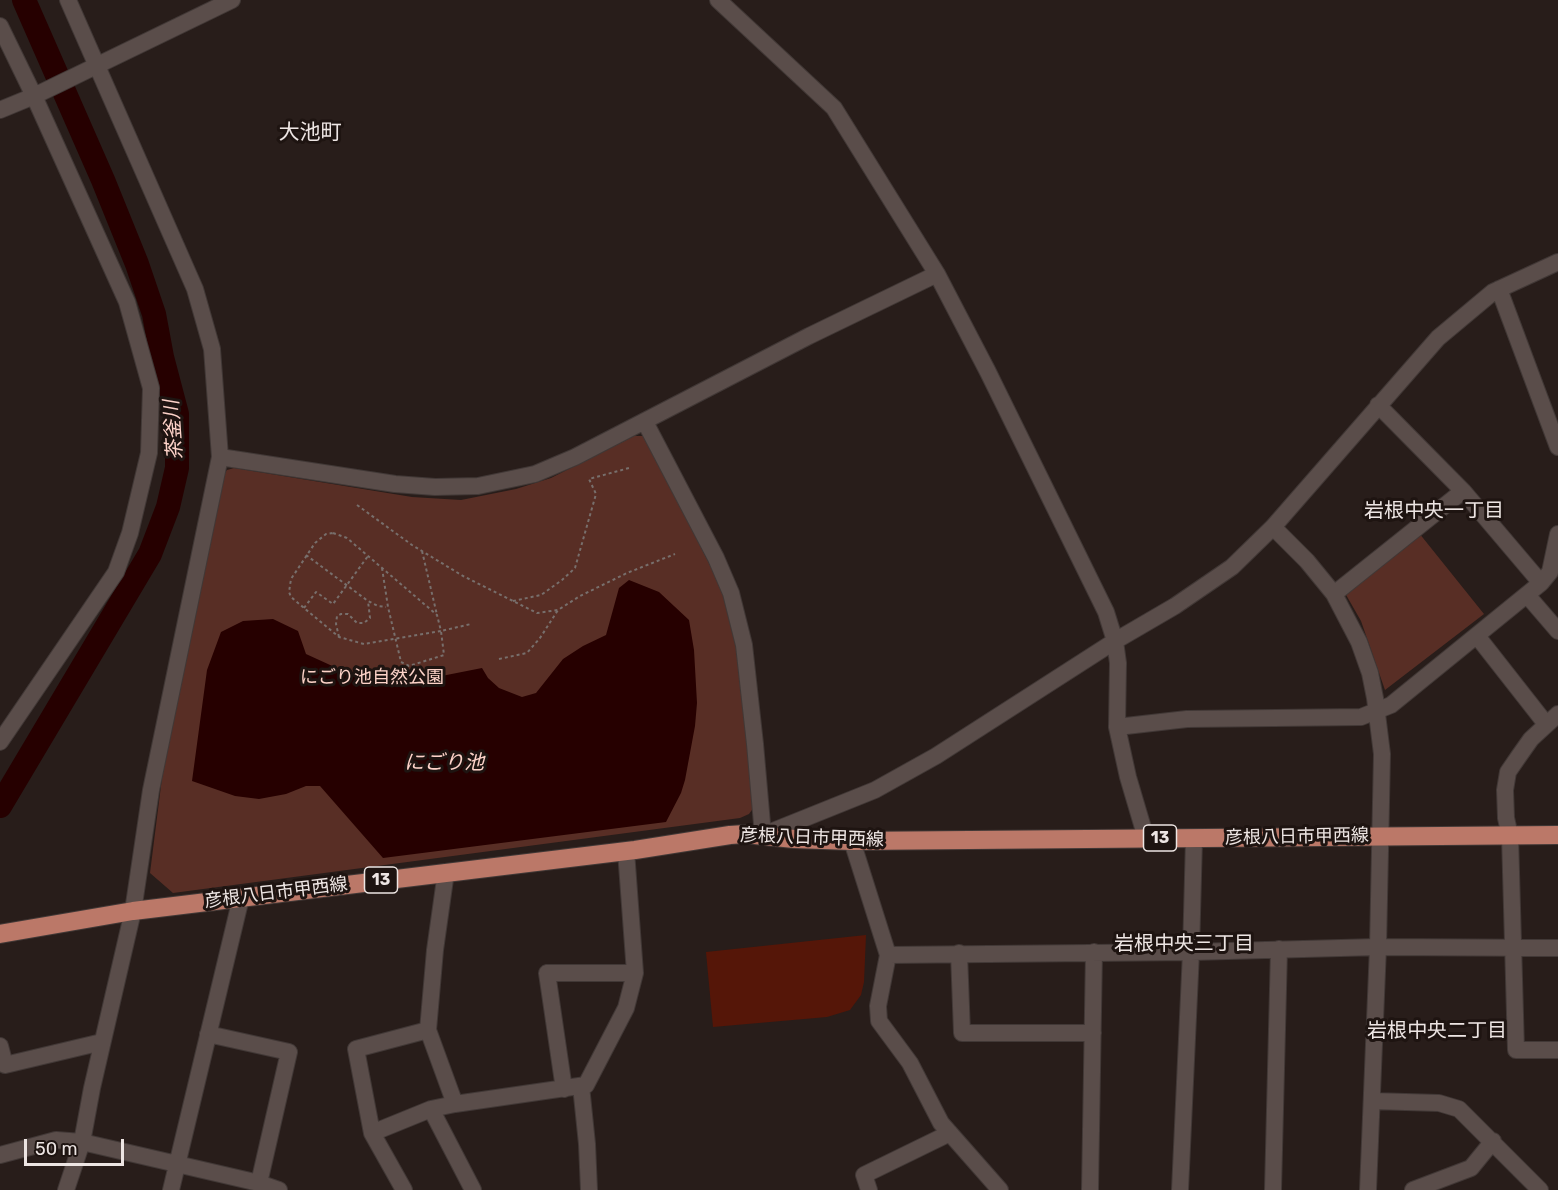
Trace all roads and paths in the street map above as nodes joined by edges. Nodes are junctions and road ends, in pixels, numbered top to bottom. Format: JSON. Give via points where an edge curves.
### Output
{"nodes":[{"id":1,"x":68,"y":0,"type":"edge"},
{"id":2,"x":232,"y":0,"type":"edge"},
{"id":3,"x":718,"y":0,"type":"edge"},
{"id":4,"x":0,"y":26,"type":"edge"},
{"id":5,"x":98,"y":64,"type":"junction"},
{"id":6,"x":42,"y":92,"type":"junction"},
{"id":7,"x":0,"y":110,"type":"edge"},
{"id":8,"x":1558,"y":262,"type":"edge"},
{"id":9,"x":937,"y":274,"type":"junction"},
{"id":10,"x":1499,"y":289,"type":"junction"},
{"id":11,"x":1378,"y":405,"type":"junction"},
{"id":12,"x":645,"y":422,"type":"junction"},
{"id":13,"x":1558,"y":447,"type":"edge"},
{"id":14,"x":220,"y":457,"type":"junction"},
{"id":15,"x":628,"y":468,"type":"dead end"},
{"id":16,"x":1463,"y":491,"type":"junction"},
{"id":17,"x":357,"y":505,"type":"dead end"},
{"id":18,"x":1273,"y":527,"type":"junction"},
{"id":19,"x":1558,"y":534,"type":"edge"},
{"id":20,"x":422,"y":551,"type":"junction"},
{"id":21,"x":675,"y":554,"type":"dead end"},
{"id":22,"x":306,"y":555,"type":"junction"},
{"id":23,"x":369,"y":556,"type":"junction"},
{"id":24,"x":382,"y":568,"type":"junction"},
{"id":25,"x":1541,"y":583,"type":"junction"},
{"id":26,"x":348,"y":585,"type":"junction"},
{"id":27,"x":1334,"y":594,"type":"junction"},
{"id":28,"x":1527,"y":595,"type":"junction"},
{"id":29,"x":368,"y":601,"type":"junction"},
{"id":30,"x":512,"y":602,"type":"junction"},
{"id":31,"x":388,"y":607,"type":"junction"},
{"id":32,"x":304,"y":608,"type":"junction"},
{"id":33,"x":558,"y":610,"type":"junction"},
{"id":34,"x":437,"y":615,"type":"junction"},
{"id":35,"x":471,"y":624,"type":"dead end"},
{"id":36,"x":441,"y":631,"type":"junction"},
{"id":37,"x":1558,"y":631,"type":"edge"},
{"id":38,"x":1477,"y":636,"type":"junction"},
{"id":39,"x":339,"y":638,"type":"junction"},
{"id":40,"x":395,"y":639,"type":"junction"},
{"id":41,"x":1115,"y":641,"type":"junction"},
{"id":42,"x":499,"y":659,"type":"dead end"},
{"id":43,"x":1377,"y":711,"type":"junction"},
{"id":44,"x":1552,"y":719,"type":"edge"},
{"id":45,"x":1117,"y":727,"type":"junction"},
{"id":46,"x":0,"y":742,"type":"edge"},
{"id":47,"x":763,"y":835,"type":"junction"},
{"id":48,"x":1558,"y":835,"type":"edge"},
{"id":49,"x":1510,"y":836,"type":"junction"},
{"id":50,"x":1379,"y":837,"type":"junction"},
{"id":51,"x":1146,"y":838,"type":"junction"},
{"id":52,"x":1194,"y":838,"type":"junction"},
{"id":53,"x":852,"y":841,"type":"junction"},
{"id":54,"x":626,"y":851,"type":"junction"},
{"id":55,"x":446,"y":872,"type":"junction"},
{"id":56,"x":240,"y":898,"type":"junction"},
{"id":57,"x":133,"y":911,"type":"junction"},
{"id":58,"x":0,"y":934,"type":"edge"},
{"id":59,"x":1378,"y":946,"type":"junction"},
{"id":60,"x":1558,"y":948,"type":"edge"},
{"id":61,"x":1279,"y":949,"type":"junction"},
{"id":62,"x":1514,"y":949,"type":"junction"},
{"id":63,"x":1094,"y":952,"type":"junction"},
{"id":64,"x":1191,"y":952,"type":"junction"},
{"id":65,"x":959,"y":953,"type":"junction"},
{"id":66,"x":888,"y":955,"type":"junction"},
{"id":67,"x":635,"y":972,"type":"junction"},
{"id":68,"x":428,"y":1030,"type":"junction"},
{"id":69,"x":1093,"y":1033,"type":"junction"},
{"id":70,"x":208,"y":1034,"type":"junction"},
{"id":71,"x":102,"y":1042,"type":"junction"},
{"id":72,"x":0,"y":1046,"type":"edge"},
{"id":73,"x":1558,"y":1050,"type":"edge"},
{"id":74,"x":572,"y":1088,"type":"junction"},
{"id":75,"x":1372,"y":1101,"type":"junction"},
{"id":76,"x":454,"y":1104,"type":"junction"},
{"id":77,"x":430,"y":1109,"type":"junction"},
{"id":78,"x":372,"y":1133,"type":"junction"},
{"id":79,"x":950,"y":1133,"type":"junction"},
{"id":80,"x":1493,"y":1141,"type":"junction"},
{"id":81,"x":82,"y":1142,"type":"junction"},
{"id":82,"x":0,"y":1155,"type":"edge"},
{"id":83,"x":177,"y":1165,"type":"junction"},
{"id":84,"x":259,"y":1183,"type":"junction"},
{"id":85,"x":1446,"y":1184,"type":"edge"},
{"id":86,"x":66,"y":1190,"type":"edge"},
{"id":87,"x":171,"y":1190,"type":"edge"},
{"id":88,"x":279,"y":1190,"type":"edge"},
{"id":89,"x":404,"y":1190,"type":"edge"},
{"id":90,"x":473,"y":1190,"type":"edge"},
{"id":91,"x":589,"y":1190,"type":"edge"},
{"id":92,"x":870,"y":1190,"type":"edge"},
{"id":93,"x":1000,"y":1190,"type":"edge"},
{"id":94,"x":1090,"y":1190,"type":"edge"},
{"id":95,"x":1180,"y":1190,"type":"edge"},
{"id":96,"x":1273,"y":1190,"type":"edge"},
{"id":97,"x":1368,"y":1190,"type":"edge"},
{"id":98,"x":1413,"y":1190,"type":"edge"},
{"id":99,"x":1539,"y":1190,"type":"edge"}],
"edges":[{"from":1,"to":5,"type":"street"},
{"from":2,"to":5,"type":"street"},
{"from":3,"to":9,"type":"street","via":[[834,108]]},
{"from":4,"to":6,"type":"street"},
{"from":5,"to":6,"type":"street"},
{"from":5,"to":14,"type":"street","via":[[195,289],[212,349]]},
{"from":6,"to":7,"type":"street"},
{"from":6,"to":46,"type":"street","via":[[127,302],[151,388],[149,453],[130,533],[116,572]]},
{"from":8,"to":10,"type":"street"},
{"from":9,"to":12,"type":"street"},
{"from":9,"to":41,"type":"street","via":[[1106,612]]},
{"from":10,"to":11,"type":"street","via":[[1438,338]]},
{"from":10,"to":13,"type":"street"},
{"from":11,"to":16,"type":"street"},
{"from":11,"to":18,"type":"street"},
{"from":12,"to":14,"type":"street","via":[[535,474],[478,486],[435,488],[396,484]]},
{"from":12,"to":47,"type":"street","via":[[731,593],[744,645]]},
{"from":14,"to":57,"type":"street","via":[[151,790]]},
{"from":15,"to":30,"type":"path","via":[[589,479],[596,494],[594,508],[575,567],[541,595]]},
{"from":16,"to":25,"type":"street"},
{"from":16,"to":27,"type":"street"},
{"from":17,"to":20,"type":"path"},
{"from":18,"to":27,"type":"street"},
{"from":18,"to":41,"type":"street","via":[[1232,567]]},
{"from":19,"to":25,"type":"street","via":[[1550,572]]},
{"from":20,"to":30,"type":"path"},
{"from":20,"to":34,"type":"path"},
{"from":21,"to":33,"type":"path","via":[[627,573]]},
{"from":22,"to":23,"type":"path","via":[[321,537],[333,533],[347,538]]},
{"from":22,"to":26,"type":"path"},
{"from":22,"to":32,"type":"path","via":[[291,579],[289,592]]},
{"from":23,"to":24,"type":"path"},
{"from":23,"to":26,"type":"path"},
{"from":24,"to":31,"type":"path"},
{"from":24,"to":34,"type":"path"},
{"from":25,"to":28,"type":"street"},
{"from":26,"to":29,"type":"path"},
{"from":26,"to":32,"type":"path","via":[[333,604],[316,592]]},
{"from":27,"to":43,"type":"street","via":[[1363,652]]},
{"from":28,"to":37,"type":"street"},
{"from":28,"to":38,"type":"street"},
{"from":29,"to":31,"type":"path"},
{"from":29,"to":39,"type":"path","via":[[370,618],[364,623],[357,623],[348,614],[337,616]]},
{"from":30,"to":33,"type":"path","via":[[537,613]]},
{"from":31,"to":40,"type":"path"},
{"from":32,"to":39,"type":"path"},
{"from":33,"to":42,"type":"path","via":[[527,653]]},
{"from":34,"to":36,"type":"path"},
{"from":35,"to":36,"type":"path"},
{"from":36,"to":40,"type":"path"},
{"from":36,"to":40,"type":"path","via":[[444,655],[409,666],[401,662]]},
{"from":38,"to":43,"type":"street","via":[[1391,705]]},
{"from":38,"to":44,"type":"street"},
{"from":39,"to":40,"type":"path","via":[[364,644]]},
{"from":41,"to":45,"type":"street"},
{"from":41,"to":47,"type":"street","via":[[936,756],[875,790]]},
{"from":43,"to":45,"type":"street","via":[[1361,717],[1187,719]]},
{"from":43,"to":50,"type":"street","via":[[1382,754]]},
{"from":44,"to":49,"type":"street","via":[[1531,739],[1508,772],[1505,790]]},
{"from":45,"to":51,"type":"street"},
{"from":47,"to":53,"type":"main road","name":"彦根八日市甲西線","number":"13"},
{"from":47,"to":54,"type":"main road","name":"彦根八日市甲西線","number":"13","via":[[730,835]]},
{"from":48,"to":49,"type":"main road","name":"彦根八日市甲西線","number":"13"},
{"from":49,"to":50,"type":"main road","name":"彦根八日市甲西線","number":"13"},
{"from":49,"to":62,"type":"street"},
{"from":50,"to":52,"type":"main road","name":"彦根八日市甲西線","number":"13"},
{"from":50,"to":59,"type":"street"},
{"from":51,"to":52,"type":"main road","name":"彦根八日市甲西線","number":"13"},
{"from":51,"to":53,"type":"main road","name":"彦根八日市甲西線","number":"13"},
{"from":52,"to":64,"type":"street"},
{"from":53,"to":66,"type":"street"},
{"from":54,"to":55,"type":"main road","name":"彦根八日市甲西線","number":"13"},
{"from":54,"to":67,"type":"street"},
{"from":55,"to":56,"type":"main road","name":"彦根八日市甲西線","number":"13"},
{"from":55,"to":68,"type":"street"},
{"from":56,"to":57,"type":"main road","name":"彦根八日市甲西線","number":"13"},
{"from":56,"to":70,"type":"street"},
{"from":57,"to":58,"type":"main road","name":"彦根八日市甲西線","number":"13"},
{"from":57,"to":71,"type":"street"},
{"from":59,"to":61,"type":"street"},
{"from":59,"to":62,"type":"street"},
{"from":59,"to":75,"type":"street"},
{"from":60,"to":62,"type":"street"},
{"from":61,"to":64,"type":"street"},
{"from":61,"to":96,"type":"street"},
{"from":62,"to":73,"type":"street","via":[[1516,1050]]},
{"from":63,"to":64,"type":"street"},
{"from":63,"to":65,"type":"street"},
{"from":63,"to":69,"type":"street"},
{"from":64,"to":95,"type":"street"},
{"from":65,"to":66,"type":"street"},
{"from":65,"to":69,"type":"street","via":[[962,1033]]},
{"from":66,"to":79,"type":"street","via":[[878,1006],[879,1021],[910,1063]]},
{"from":67,"to":74,"type":"street","via":[[626,1008],[586,1085]]},
{"from":67,"to":74,"type":"street","via":[[547,973]]},
{"from":68,"to":76,"type":"street"},
{"from":68,"to":78,"type":"street","via":[[356,1049]]},
{"from":69,"to":94,"type":"street"},
{"from":70,"to":83,"type":"street"},
{"from":70,"to":84,"type":"street","via":[[289,1052]]},
{"from":71,"to":72,"type":"street","via":[[5,1065]]},
{"from":71,"to":81,"type":"street"},
{"from":74,"to":76,"type":"street"},
{"from":74,"to":91,"type":"street","via":[[587,1144]]},
{"from":75,"to":80,"type":"street","via":[[1439,1103],[1459,1109]]},
{"from":75,"to":97,"type":"street"},
{"from":76,"to":77,"type":"street"},
{"from":77,"to":78,"type":"street"},
{"from":77,"to":90,"type":"street"},
{"from":78,"to":89,"type":"street"},
{"from":79,"to":92,"type":"street","via":[[864,1175]]},
{"from":79,"to":93,"type":"street"},
{"from":80,"to":85,"type":"street","via":[[1471,1168]]},
{"from":80,"to":99,"type":"street"},
{"from":81,"to":82,"type":"street","via":[[56,1140]]},
{"from":81,"to":83,"type":"street"},
{"from":81,"to":86,"type":"street"},
{"from":83,"to":84,"type":"street"},
{"from":83,"to":87,"type":"street"},
{"from":84,"to":88,"type":"street"},
{"from":85,"to":98,"type":"street"}]}
